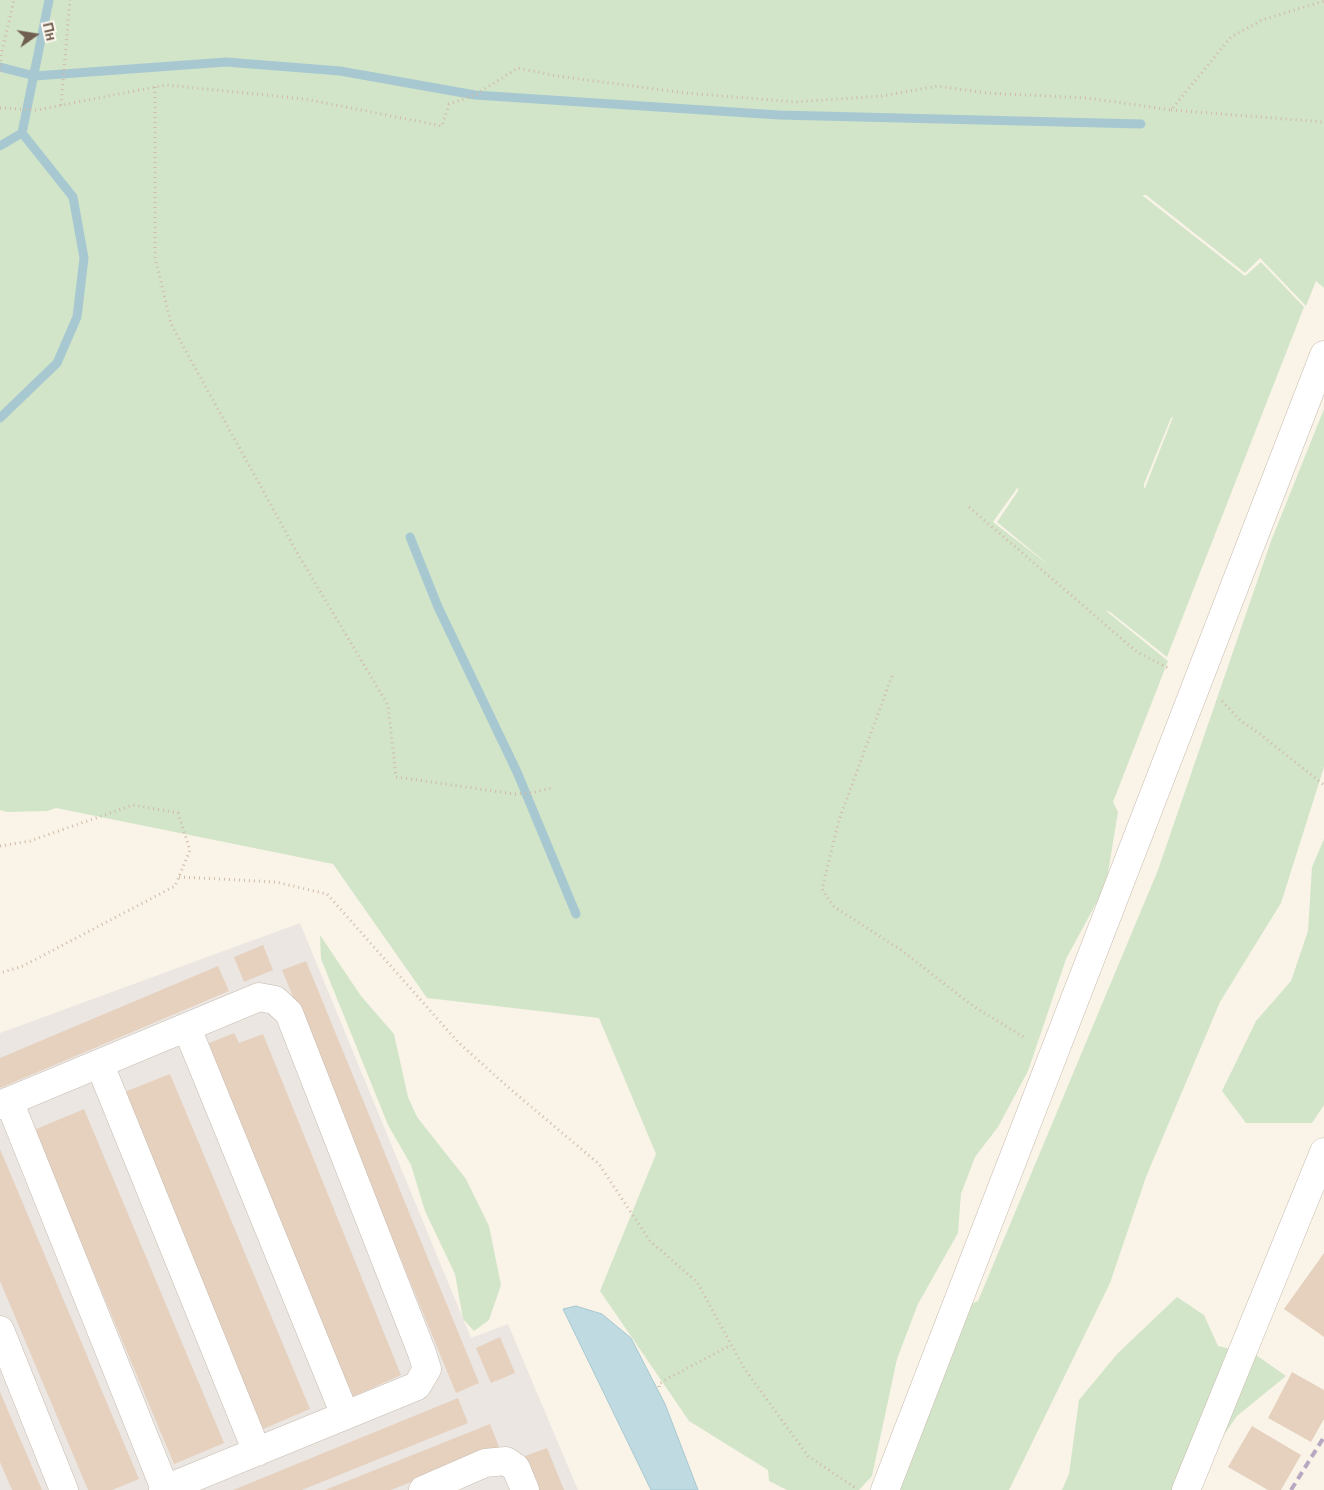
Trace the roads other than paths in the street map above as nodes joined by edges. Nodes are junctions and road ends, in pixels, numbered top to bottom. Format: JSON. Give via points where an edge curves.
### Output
{"nodes":[{"id":1,"x":1324,"y":355,"type":"edge"},
{"id":2,"x":187,"y":1028,"type":"junction"},
{"id":3,"x":100,"y":1064,"type":"junction"},
{"id":4,"x":4,"y":1103,"type":"edge"},
{"id":5,"x":1324,"y":1152,"type":"edge"},
{"id":6,"x":0,"y":1330,"type":"edge"},
{"id":7,"x":345,"y":1415,"type":"junction"},
{"id":8,"x":256,"y":1452,"type":"junction"},
{"id":9,"x":64,"y":1490,"type":"edge"},
{"id":10,"x":164,"y":1490,"type":"edge"},
{"id":11,"x":426,"y":1490,"type":"edge"},
{"id":12,"x":525,"y":1490,"type":"edge"},
{"id":13,"x":885,"y":1490,"type":"edge"},
{"id":14,"x":1186,"y":1490,"type":"edge"}],
"edges":[{"from":1,"to":13,"type":"lane"},
{"from":2,"to":3,"type":"lane"},
{"from":2,"to":7,"type":"lane"},
{"from":2,"to":7,"type":"lane","via":[[259,997],[274,1000],[289,1013],[427,1369],[417,1386]]},
{"from":3,"to":4,"type":"lane"},
{"from":3,"to":8,"type":"lane"},
{"from":4,"to":10,"type":"lane"},
{"from":5,"to":14,"type":"lane"},
{"from":6,"to":9,"type":"lane"},
{"from":7,"to":8,"type":"lane"},
{"from":8,"to":10,"type":"lane"},
{"from":11,"to":12,"type":"lane","via":[[484,1463],[506,1461],[516,1468]]}]}
